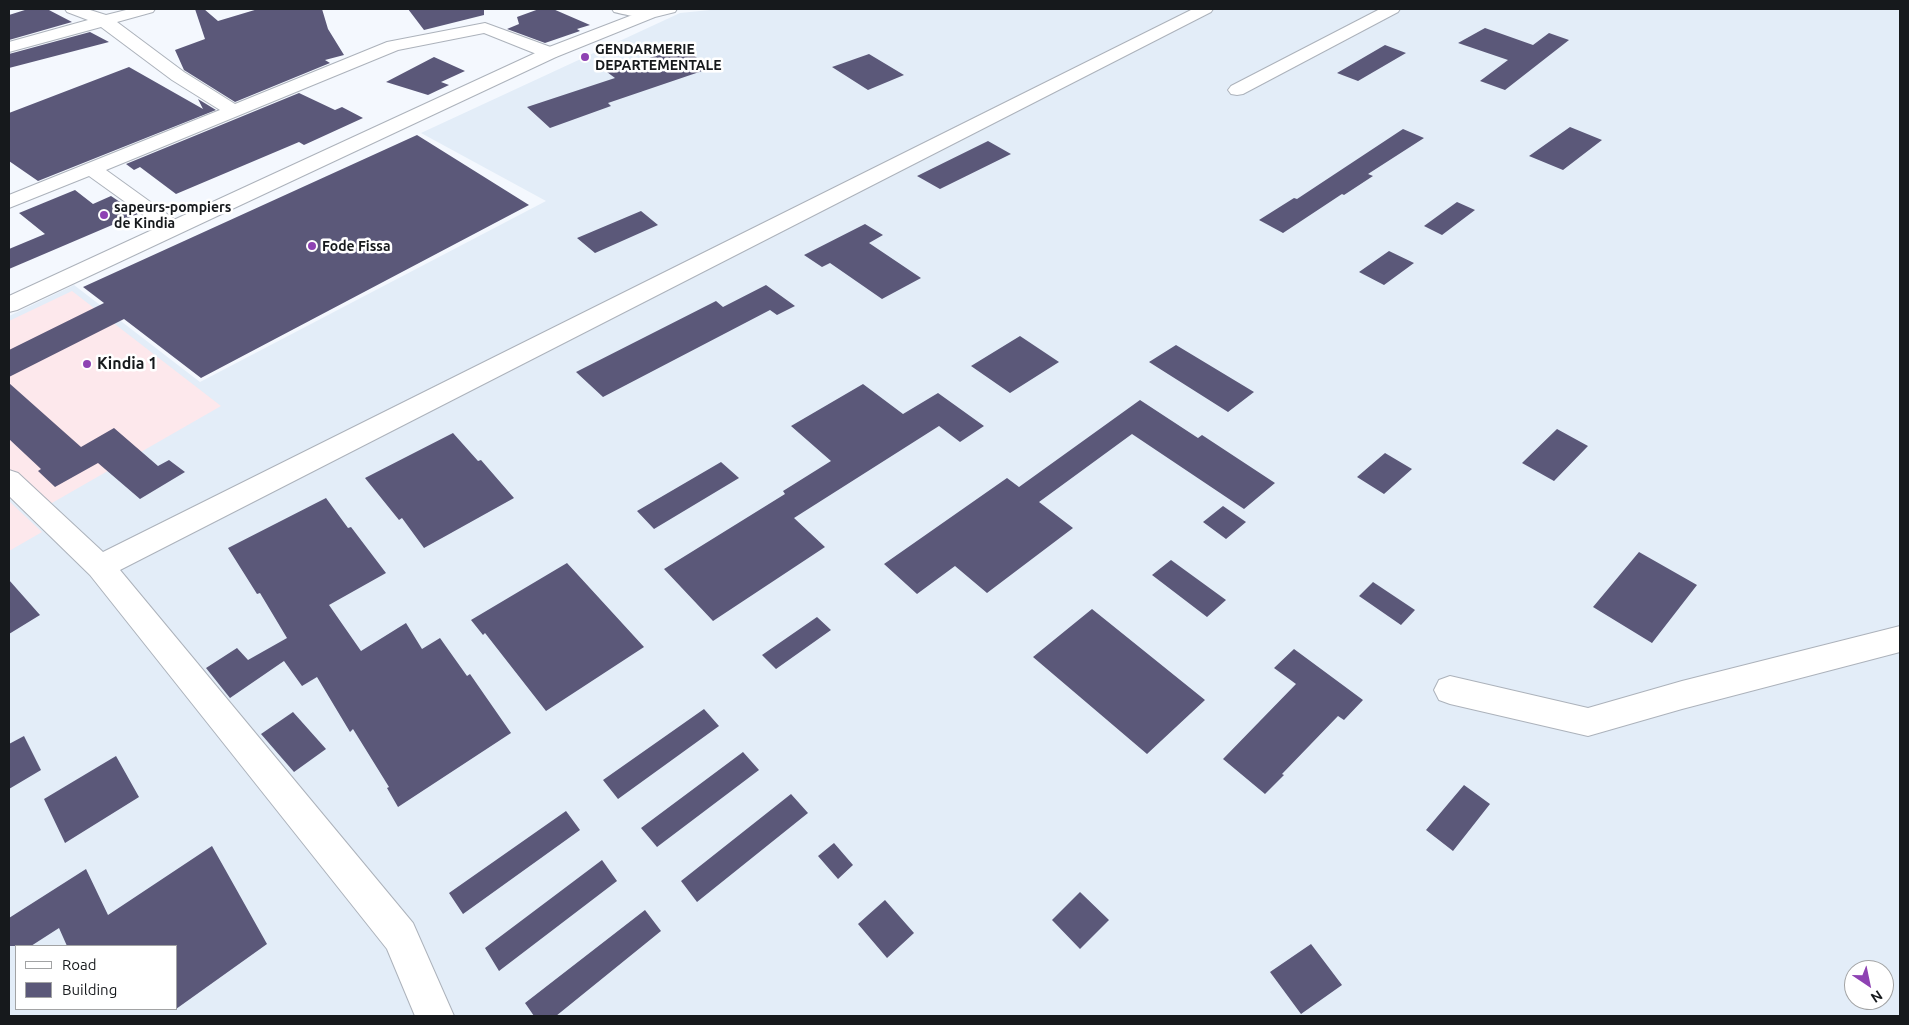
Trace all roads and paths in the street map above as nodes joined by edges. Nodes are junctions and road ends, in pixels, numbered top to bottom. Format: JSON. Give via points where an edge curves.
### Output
{"nodes":[{"id":1,"x":73,"y":9,"type":"edge"},
{"id":2,"x":147,"y":9,"type":"edge"},
{"id":3,"x":620,"y":9,"type":"edge"},
{"id":4,"x":669,"y":9,"type":"edge"},
{"id":5,"x":1205,"y":9,"type":"edge"},
{"id":6,"x":1392,"y":9,"type":"edge"},
{"id":7,"x":650,"y":13,"type":"junction"},
{"id":8,"x":1174,"y":15,"type":"edge"},
{"id":9,"x":103,"y":20,"type":"junction"},
{"id":10,"x":9,"y":47,"type":"edge"},
{"id":11,"x":550,"y":53,"type":"junction"},
{"id":12,"x":1237,"y":90,"type":"dead end"},
{"id":13,"x":234,"y":111,"type":"junction"},
{"id":14,"x":92,"y":169,"type":"junction"},
{"id":15,"x":9,"y":202,"type":"edge"},
{"id":16,"x":174,"y":228,"type":"junction"},
{"id":17,"x":9,"y":305,"type":"edge"},
{"id":18,"x":9,"y":480,"type":"edge"},
{"id":19,"x":100,"y":567,"type":"junction"},
{"id":20,"x":1900,"y":639,"type":"edge"},
{"id":21,"x":1450,"y":690,"type":"dead end"},
{"id":22,"x":435,"y":1016,"type":"edge"}],
"edges":[{"from":1,"to":9,"type":"street"},
{"from":2,"to":9,"type":"street"},
{"from":3,"to":7,"type":"street"},
{"from":4,"to":7,"type":"street"},
{"from":5,"to":8,"type":"street"},
{"from":6,"to":12,"type":"street"},
{"from":7,"to":11,"type":"street"},
{"from":8,"to":19,"type":"street"},
{"from":9,"to":10,"type":"street"},
{"from":9,"to":13,"type":"street","via":[[178,76]]},
{"from":11,"to":13,"type":"street","via":[[485,28],[393,46]]},
{"from":11,"to":16,"type":"street"},
{"from":13,"to":14,"type":"street"},
{"from":14,"to":15,"type":"street"},
{"from":14,"to":16,"type":"street"},
{"from":16,"to":17,"type":"street"},
{"from":18,"to":19,"type":"street"},
{"from":19,"to":22,"type":"street","via":[[400,936]]},
{"from":20,"to":21,"type":"street","via":[[1588,722]]}]}
